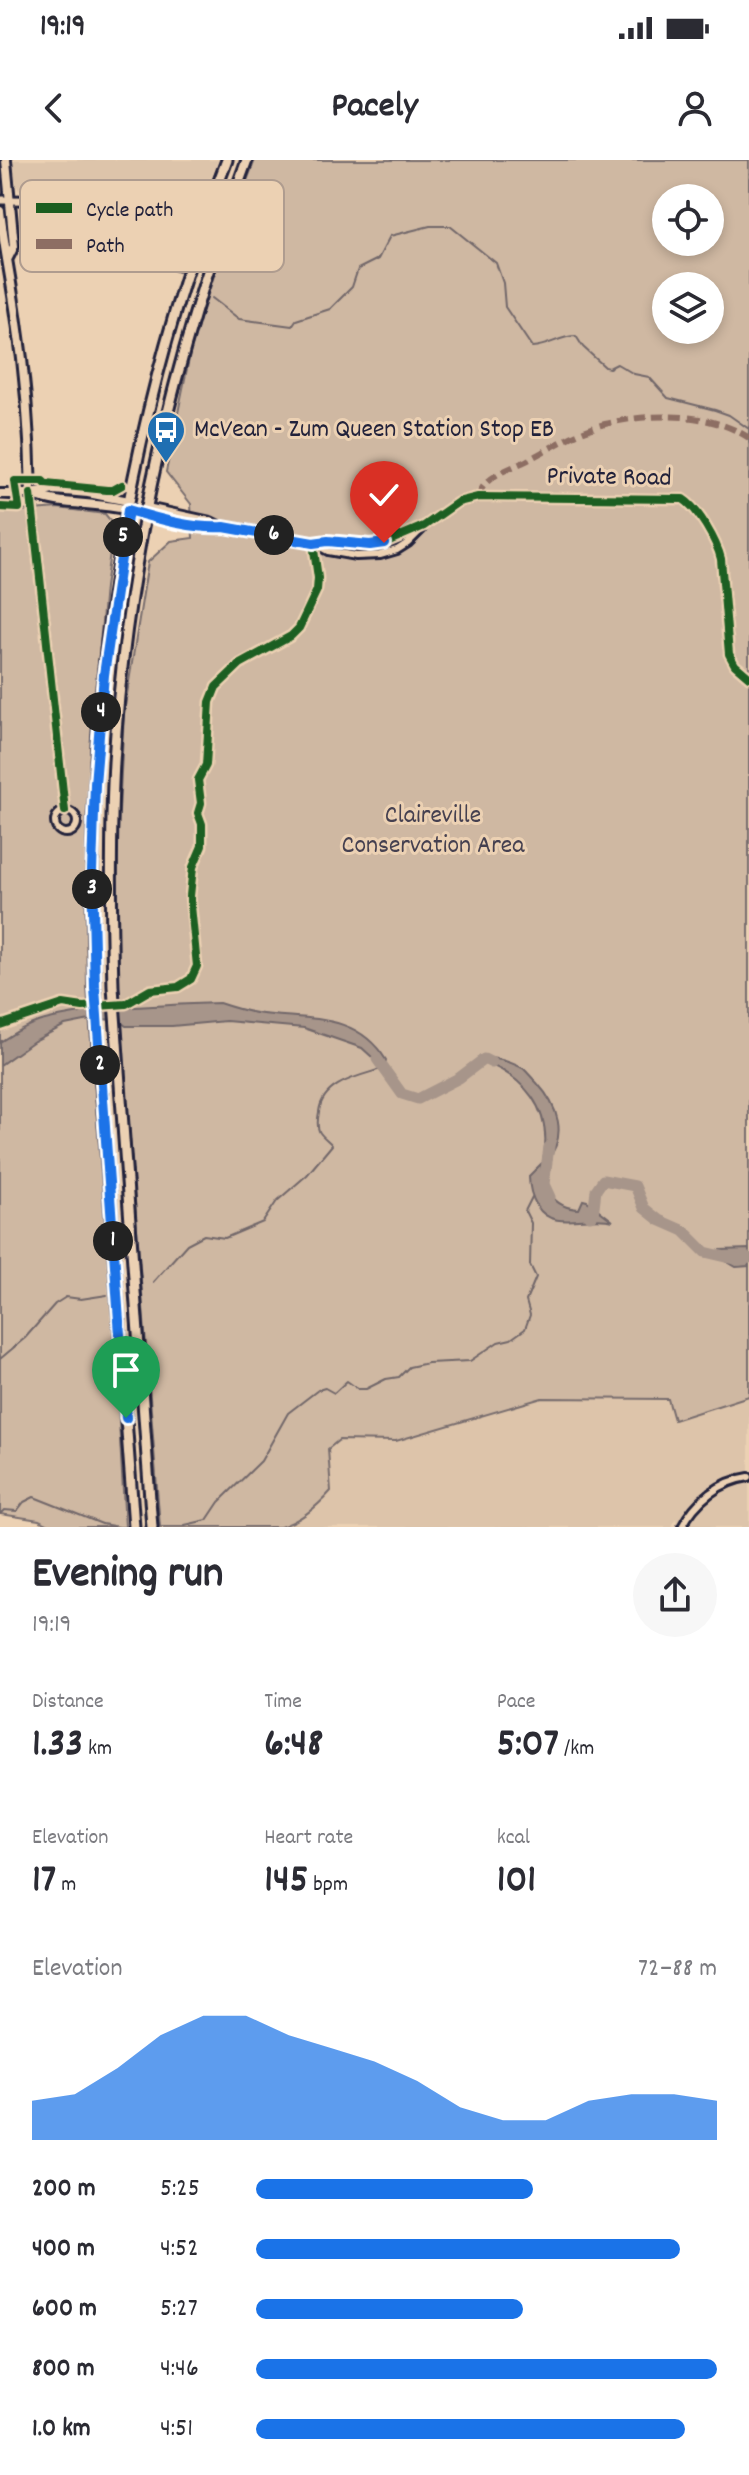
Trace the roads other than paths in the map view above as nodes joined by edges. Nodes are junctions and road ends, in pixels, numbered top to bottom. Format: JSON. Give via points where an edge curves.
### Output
{"nodes":[{"id":1,"x":6,"y":160,"type":"edge"},
{"id":2,"x":227,"y":160,"type":"edge"},
{"id":3,"x":247,"y":160,"type":"edge"},
{"id":4,"x":220,"y":180,"type":"edge"},
{"id":5,"x":239,"y":180,"type":"edge"},
{"id":6,"x":5,"y":200,"type":"edge"},
{"id":7,"x":0,"y":211,"type":"edge"},
{"id":8,"x":8,"y":258,"type":"junction"},
{"id":9,"x":189,"y":272,"type":"edge"},
{"id":10,"x":208,"y":272,"type":"edge"},
{"id":11,"x":0,"y":494,"type":"edge"},
{"id":12,"x":31,"y":494,"type":"junction"},
{"id":13,"x":129,"y":506,"type":"junction"},
{"id":14,"x":146,"y":511,"type":"junction"},
{"id":15,"x":424,"y":526,"type":"junction"},
{"id":16,"x":313,"y":543,"type":"junction"},
{"id":17,"x":749,"y":677,"type":"edge"},
{"id":18,"x":65,"y":811,"type":"dead end"},
{"id":19,"x":749,"y":1477,"type":"edge"},
{"id":20,"x":134,"y":1527,"type":"edge"},
{"id":21,"x":152,"y":1527,"type":"edge"},
{"id":22,"x":682,"y":1527,"type":"edge"}],
"edges":[{"from":1,"to":6,"type":"main road"},
{"from":2,"to":4,"type":"main road"},
{"from":3,"to":5,"type":"main road"},
{"from":6,"to":8,"type":"main road","via":[[14,246]]},
{"from":7,"to":8,"type":"main road"},
{"from":8,"to":12,"type":"main road"},
{"from":9,"to":13,"type":"main road"},
{"from":10,"to":14,"type":"main road","via":[[180,363]]},
{"from":11,"to":12,"type":"main road"},
{"from":12,"to":13,"type":"main road","via":[[79,492]]},
{"from":12,"to":18,"type":"street"},
{"from":13,"to":14,"type":"street"},
{"from":13,"to":20,"type":"main road","via":[[109,633],[92,871],[98,1049]]},
{"from":14,"to":16,"type":"street","via":[[210,528]]},
{"from":14,"to":21,"type":"main road","via":[[115,748],[111,867],[116,1048]]},
{"from":15,"to":16,"type":"street","via":[[370,545]]},
{"from":15,"to":16,"type":"street","via":[[408,543],[380,555],[328,551]]},
{"from":15,"to":17,"type":"street","name":"Private Road","via":[[458,502],[478,497],[683,499],[717,544],[729,654]]},
{"from":19,"to":22,"type":"street","via":[[708,1495]]}]}
